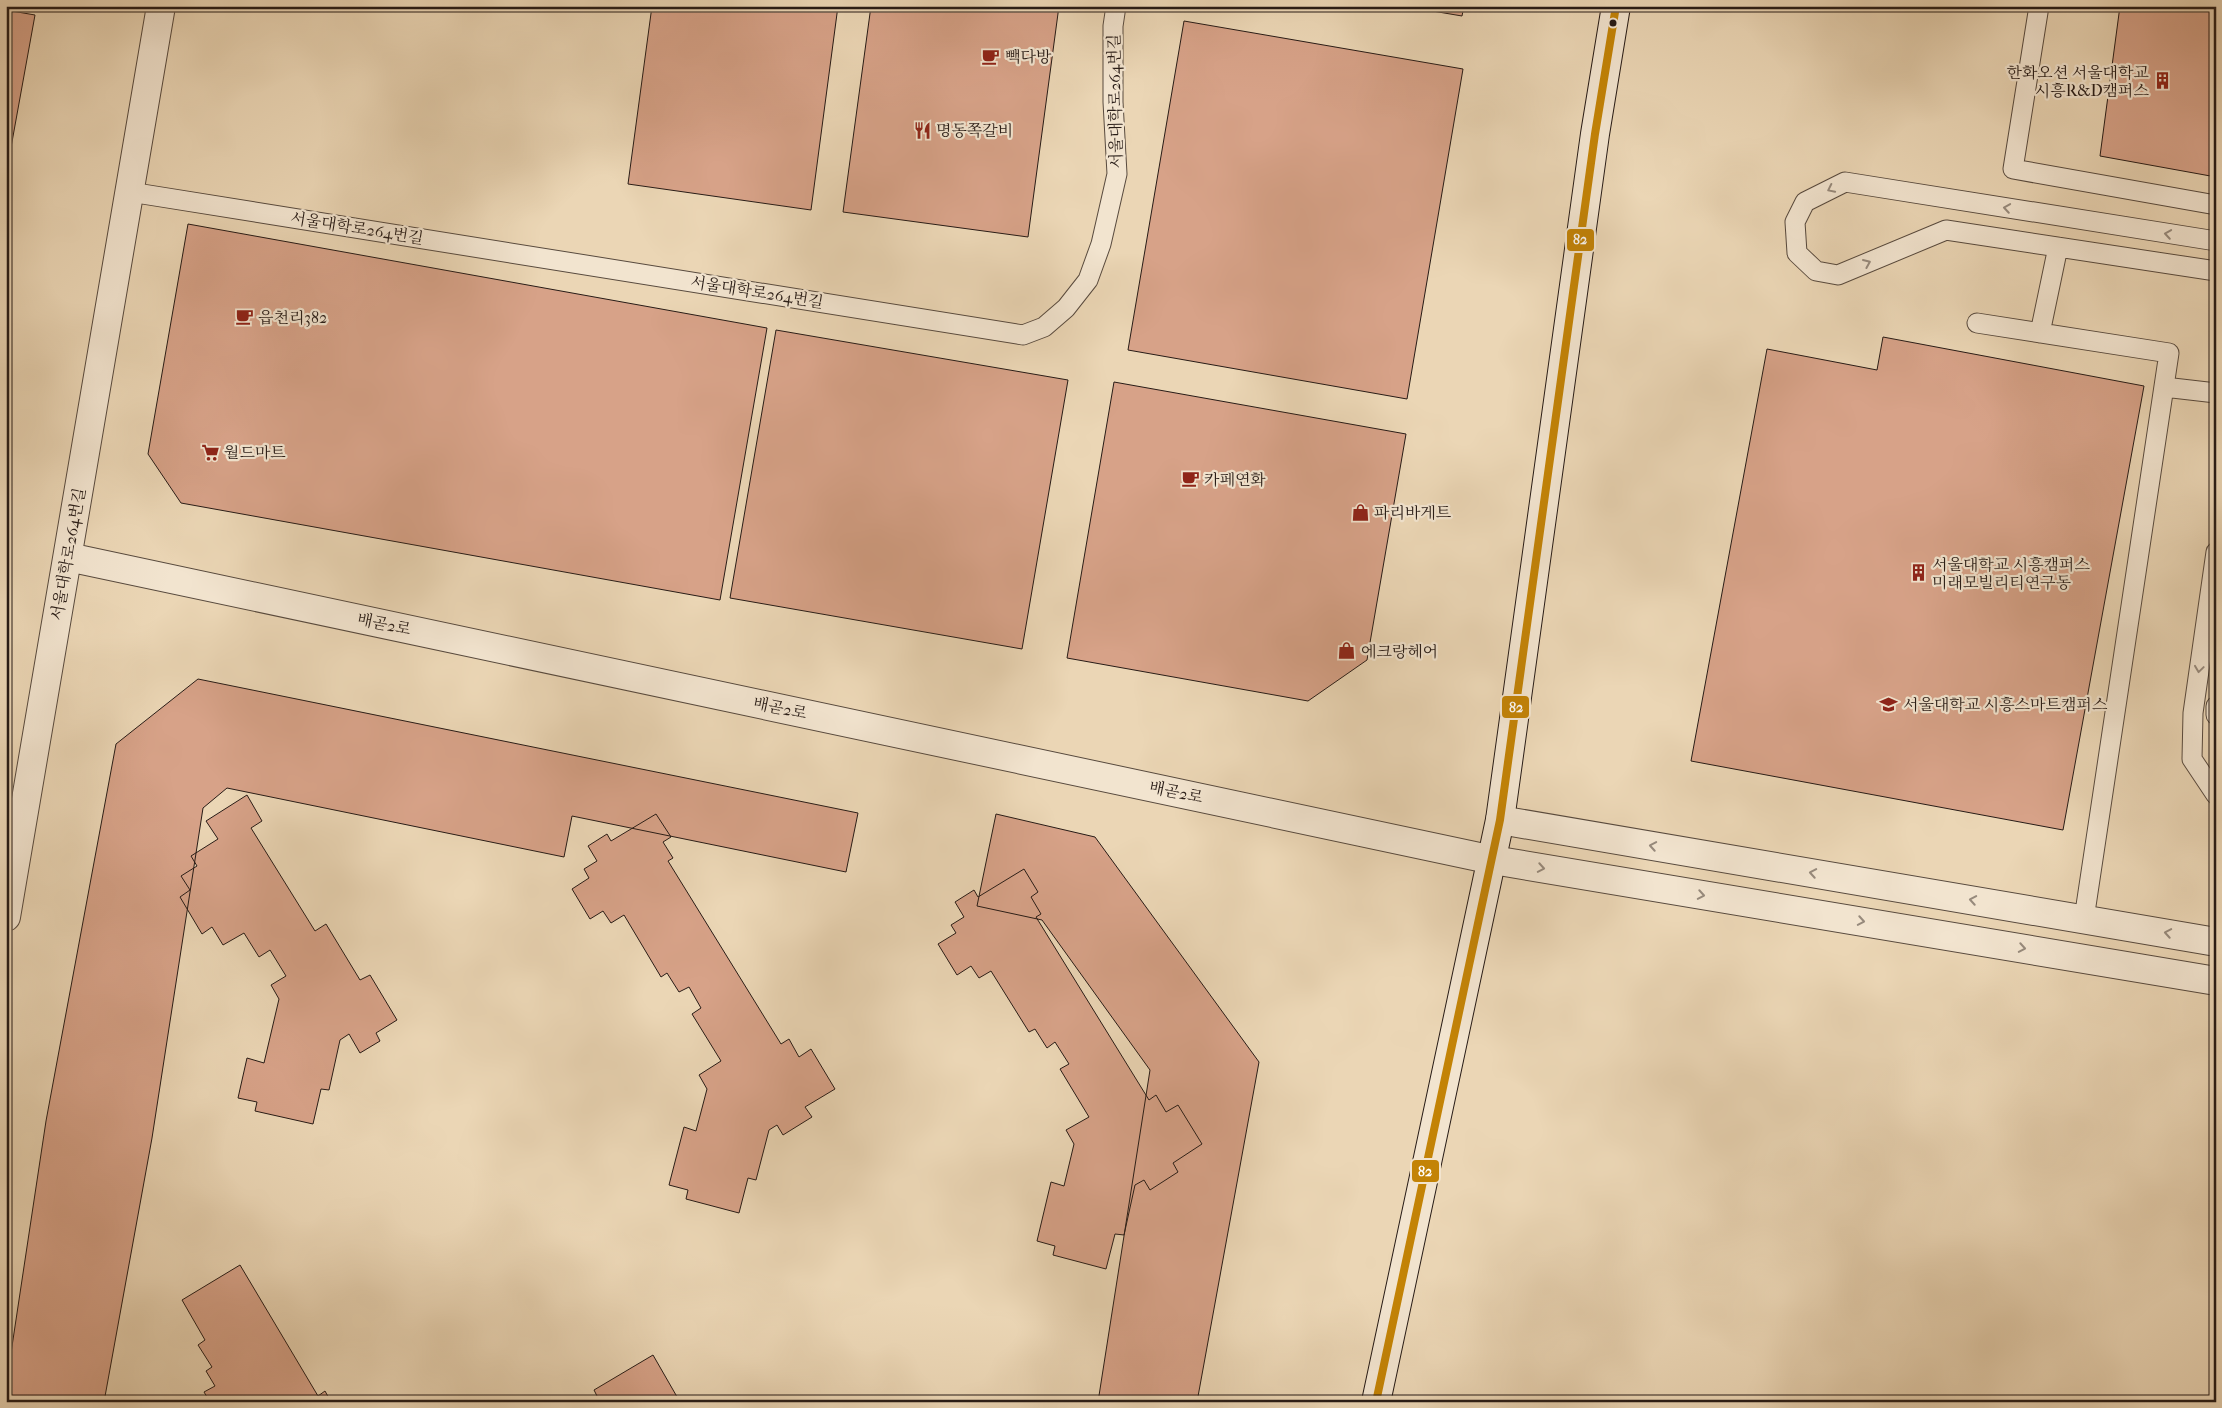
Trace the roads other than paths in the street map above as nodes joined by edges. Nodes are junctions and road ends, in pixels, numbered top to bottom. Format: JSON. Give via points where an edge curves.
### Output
{"nodes":[{"id":1,"x":161,"y":6,"type":"edge"},
{"id":2,"x":1116,"y":6,"type":"edge"},
{"id":3,"x":1616,"y":6,"type":"edge"},
{"id":4,"x":2039,"y":6,"type":"edge"},
{"id":5,"x":130,"y":192,"type":"junction"},
{"id":6,"x":2216,"y":205,"type":"edge"},
{"id":7,"x":2216,"y":241,"type":"edge"},
{"id":8,"x":2058,"y":247,"type":"junction"},
{"id":9,"x":2216,"y":271,"type":"edge"},
{"id":10,"x":1977,"y":323,"type":"dead end"},
{"id":11,"x":2040,"y":333,"type":"junction"},
{"id":12,"x":2164,"y":387,"type":"junction"},
{"id":13,"x":2216,"y":393,"type":"edge"},
{"id":14,"x":2216,"y":552,"type":"edge"},
{"id":15,"x":68,"y":557,"type":"junction"},
{"id":16,"x":2214,"y":576,"type":"edge"},
{"id":17,"x":2216,"y":795,"type":"edge"},
{"id":18,"x":1500,"y":820,"type":"junction"},
{"id":19,"x":1493,"y":860,"type":"junction"},
{"id":20,"x":6,"y":917,"type":"edge"},
{"id":21,"x":2084,"y":919,"type":"junction"},
{"id":22,"x":2216,"y":942,"type":"edge"},
{"id":23,"x":2216,"y":981,"type":"edge"},
{"id":24,"x":1376,"y":1402,"type":"edge"}],
"edges":[{"from":1,"to":5,"type":"street","name":"서울대학로264번길"},
{"from":2,"to":5,"type":"lane","name":"서울대학로264번길","via":[[1113,102],[1117,174],[1100,244],[1088,280],[1066,308],[1044,327],[1023,335]]},
{"from":3,"to":18,"type":"street","via":[[1595,134]]},
{"from":4,"to":6,"type":"lane","via":[[2013,169]]},
{"from":5,"to":15,"type":"street","name":"서울대학로264번길"},
{"from":7,"to":8,"type":"lane","one_way":true,"via":[[1845,182],[1805,202],[1795,222],[1797,254],[1816,271],[1838,275],[1946,230]]},
{"from":8,"to":9,"type":"lane"},
{"from":8,"to":11,"type":"lane"},
{"from":10,"to":11,"type":"lane"},
{"from":11,"to":12,"type":"lane","via":[[2169,353]]},
{"from":12,"to":13,"type":"lane"},
{"from":12,"to":21,"type":"lane"},
{"from":14,"to":16,"type":"lane"},
{"from":15,"to":19,"type":"street","name":"배곧2로"},
{"from":15,"to":20,"type":"street","name":"서울대학로264번길"},
{"from":16,"to":17,"type":"lane","one_way":true,"via":[[2193,713],[2192,759]]},
{"from":18,"to":19,"type":"street"},
{"from":21,"to":18,"type":"street","one_way":true},
{"from":19,"to":23,"type":"street","name":"배곧2로","one_way":true},
{"from":19,"to":24,"type":"street"},
{"from":22,"to":21,"type":"street","one_way":true}]}
